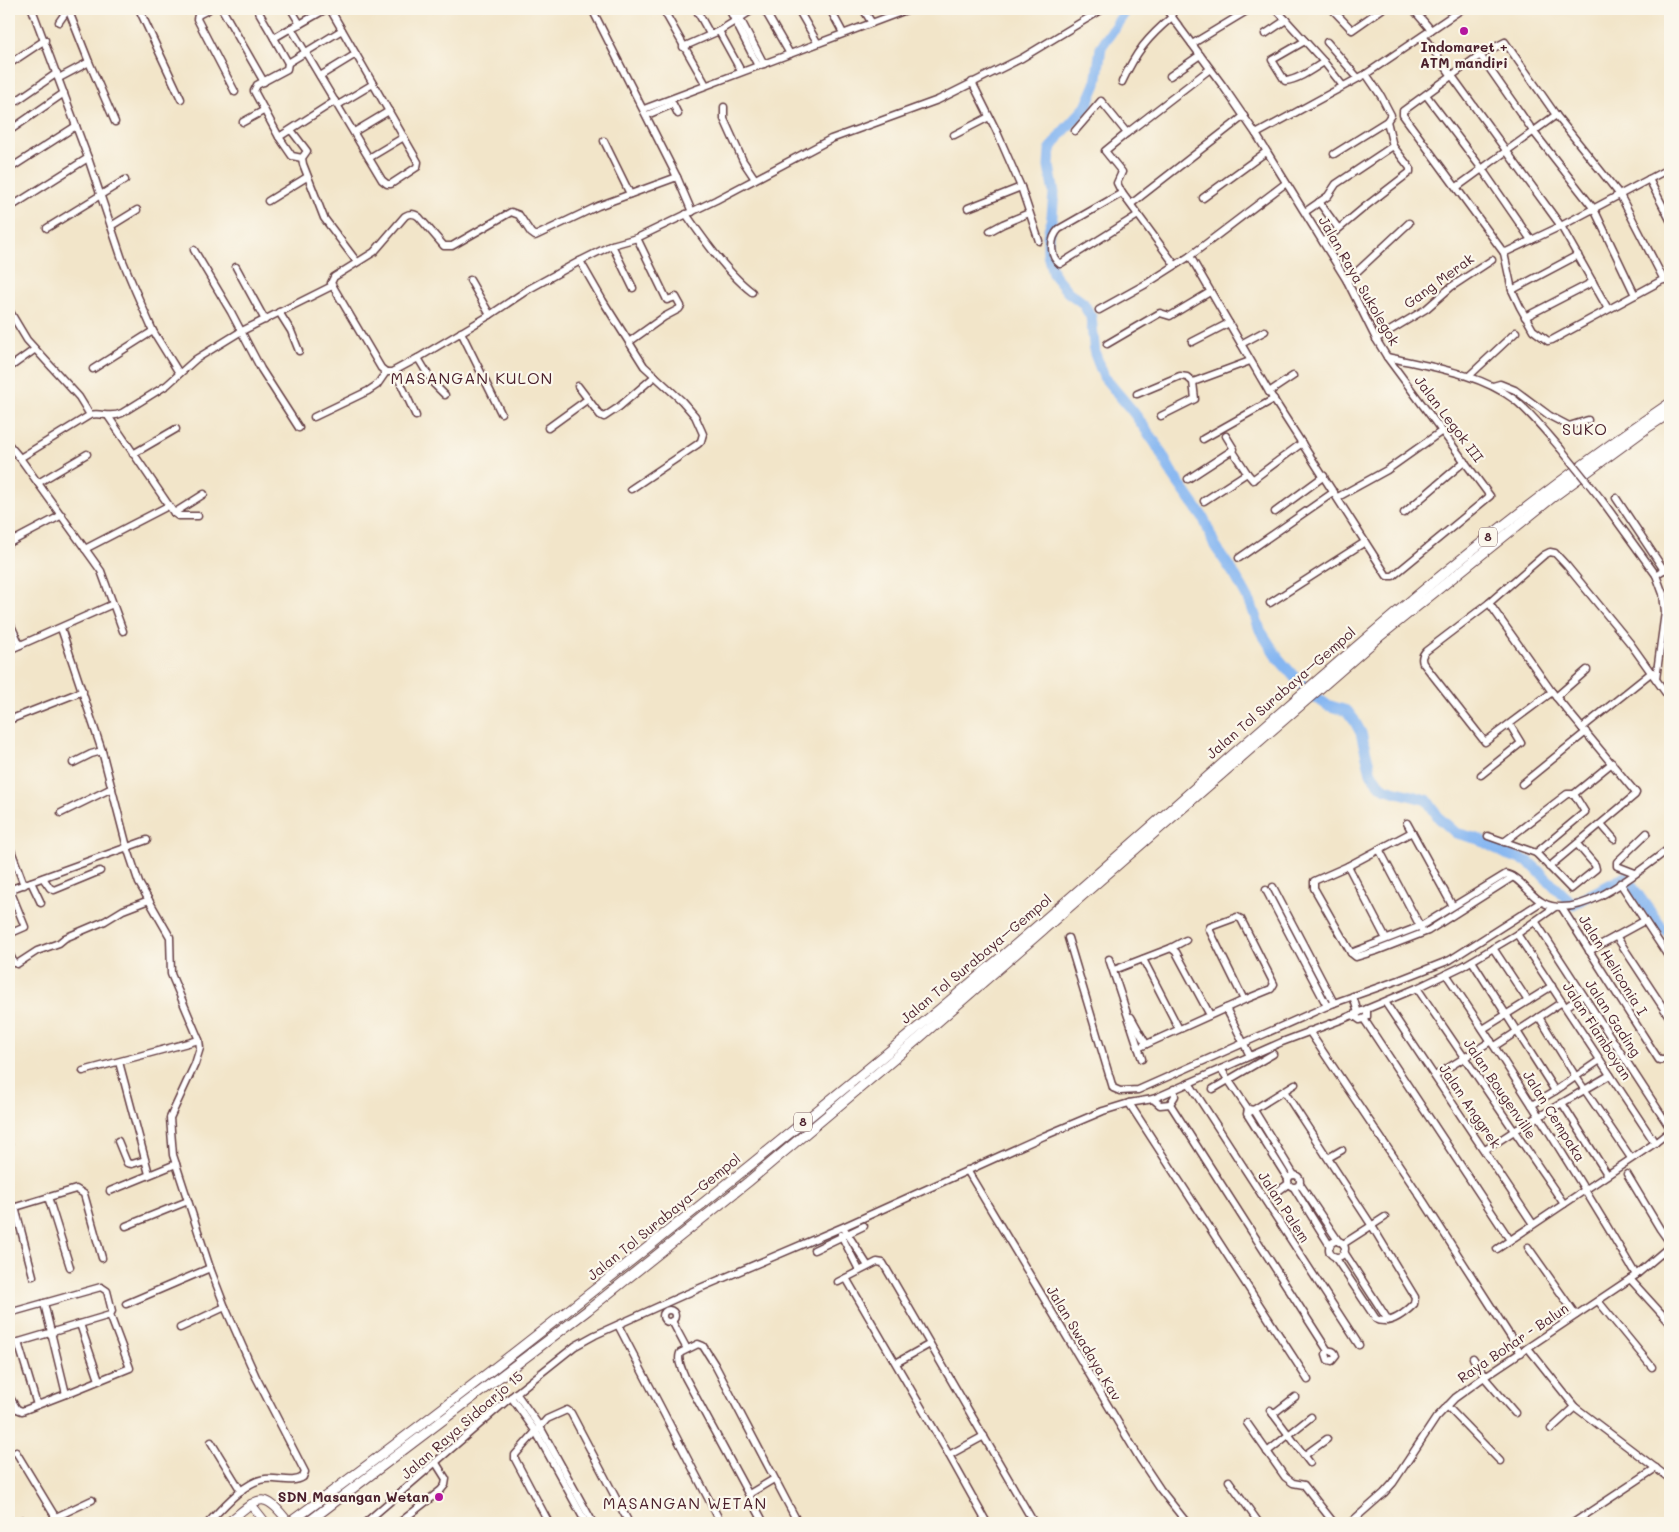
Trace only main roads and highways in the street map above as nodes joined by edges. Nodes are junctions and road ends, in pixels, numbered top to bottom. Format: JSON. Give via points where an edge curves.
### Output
{"nodes":[{"id":1,"x":1670,"y":404,"type":"edge"},
{"id":2,"x":1670,"y":413,"type":"edge"},
{"id":3,"x":1318,"y":685,"type":"junction"},
{"id":4,"x":1300,"y":700,"type":"junction"},
{"id":5,"x":251,"y":1504,"type":"junction"},
{"id":6,"x":265,"y":1522,"type":"edge"},
{"id":7,"x":228,"y":1523,"type":"edge"},
{"id":8,"x":289,"y":1523,"type":"edge"},
{"id":9,"x":307,"y":1523,"type":"edge"}],
"edges":[{"from":1,"to":3,"type":"highway","name":"Jalan Tol Surabaya–Gempol","number":"8","via":[[1606,447],[1465,555]]},
{"from":2,"to":3,"type":"highway","name":"Jalan Tol Surabaya–Gempol","number":"8","via":[[1553,496]]},
{"from":3,"to":4,"type":"highway","name":"Jalan Tol Surabaya–Gempol","number":"8"},
{"from":4,"to":8,"type":"highway","name":"Jalan Tol Surabaya–Gempol","number":"8","via":[[860,1076],[551,1324]]},
{"from":4,"to":9,"type":"highway","name":"Jalan Tol Surabaya–Gempol","number":"8","via":[[918,1039],[748,1182],[580,1316]]},
{"from":5,"to":6,"type":"main road"},
{"from":5,"to":7,"type":"main road"},
{"from":5,"to":8,"type":"main road","via":[[261,1500],[272,1503]]}]}
